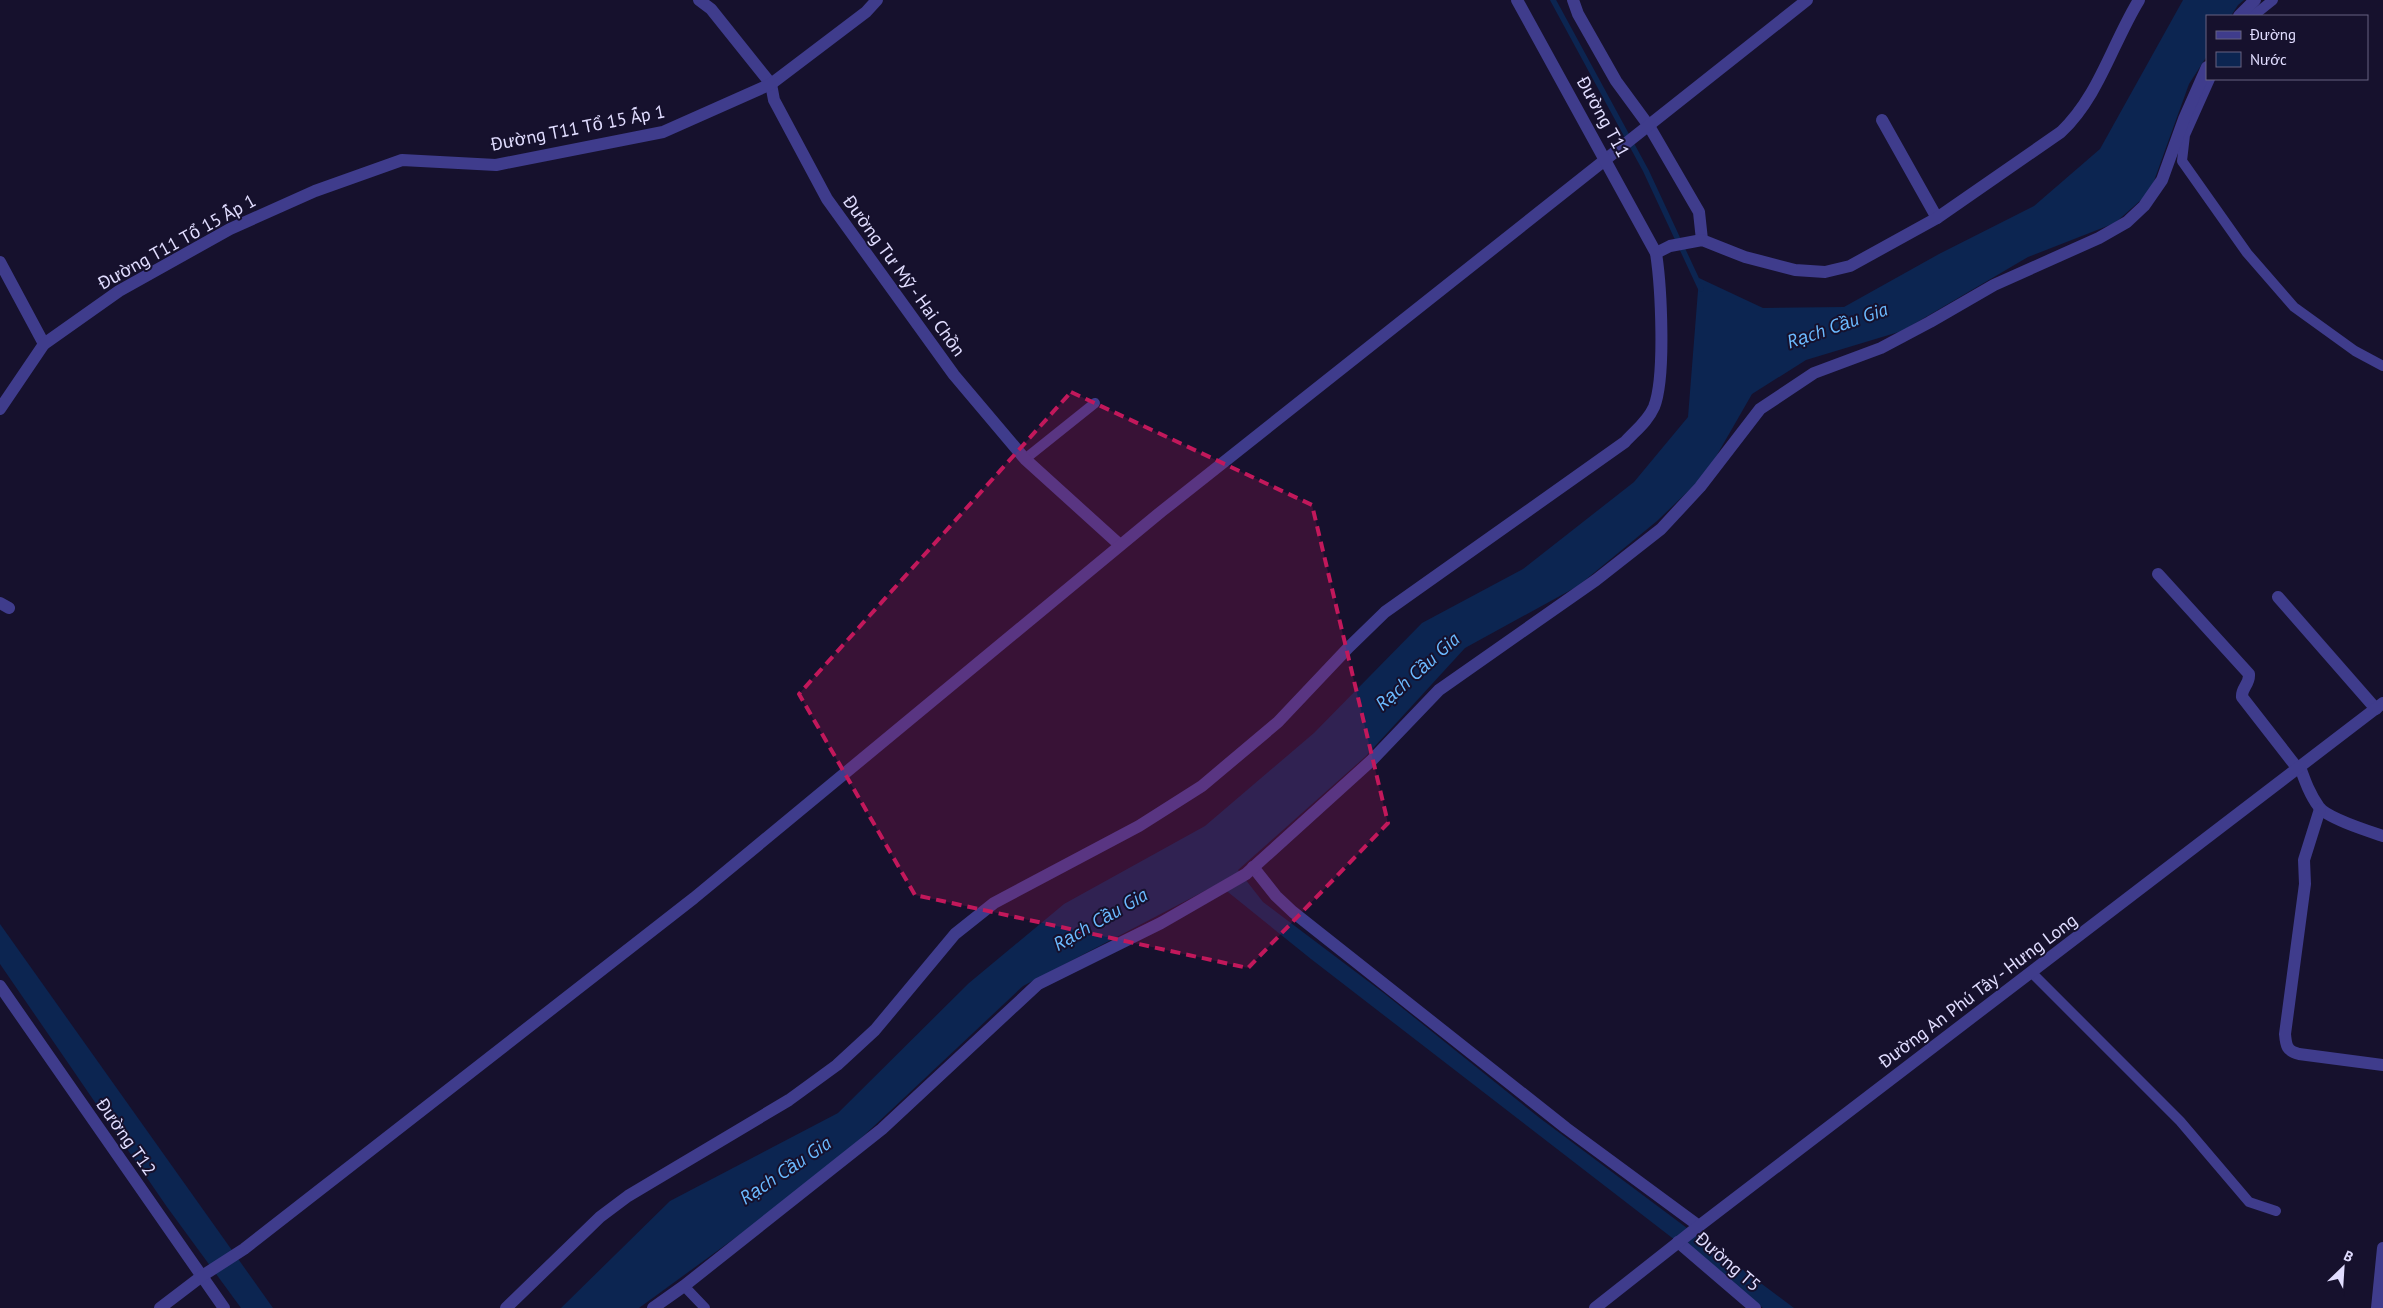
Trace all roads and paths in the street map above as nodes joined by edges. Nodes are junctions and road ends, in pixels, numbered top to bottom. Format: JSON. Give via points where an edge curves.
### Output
{"nodes":[{"id":1,"x":698,"y":0,"type":"edge"},
{"id":2,"x":877,"y":0,"type":"edge"},
{"id":3,"x":1517,"y":0,"type":"edge"},
{"id":4,"x":1573,"y":0,"type":"edge"},
{"id":5,"x":1807,"y":0,"type":"edge"},
{"id":6,"x":2139,"y":0,"type":"edge"},
{"id":7,"x":2255,"y":0,"type":"edge"},
{"id":8,"x":2273,"y":0,"type":"edge"},
{"id":9,"x":2240,"y":15,"type":"edge"},
{"id":10,"x":2254,"y":15,"type":"edge"},
{"id":11,"x":2206,"y":70,"type":"edge"},
{"id":12,"x":2210,"y":80,"type":"edge"},
{"id":13,"x":770,"y":84,"type":"junction"},
{"id":14,"x":1882,"y":120,"type":"dead end"},
{"id":15,"x":1649,"y":126,"type":"junction"},
{"id":16,"x":1605,"y":158,"type":"junction"},
{"id":17,"x":1937,"y":218,"type":"junction"},
{"id":18,"x":1702,"y":240,"type":"junction"},
{"id":19,"x":1656,"y":253,"type":"junction"},
{"id":20,"x":0,"y":262,"type":"edge"},
{"id":21,"x":44,"y":344,"type":"junction"},
{"id":22,"x":2383,"y":366,"type":"edge"},
{"id":23,"x":1095,"y":403,"type":"dead end"},
{"id":24,"x":0,"y":410,"type":"edge"},
{"id":25,"x":1025,"y":459,"type":"junction"},
{"id":26,"x":1120,"y":545,"type":"junction"},
{"id":27,"x":2158,"y":574,"type":"dead end"},
{"id":28,"x":2278,"y":597,"type":"dead end"},
{"id":29,"x":2380,"y":707,"type":"edge"},
{"id":30,"x":2299,"y":768,"type":"junction"},
{"id":31,"x":2320,"y":809,"type":"junction"},
{"id":32,"x":2383,"y":836,"type":"edge"},
{"id":33,"x":1250,"y":870,"type":"junction"},
{"id":34,"x":2031,"y":972,"type":"junction"},
{"id":35,"x":0,"y":986,"type":"edge"},
{"id":36,"x":2383,"y":1065,"type":"edge"},
{"id":37,"x":2276,"y":1211,"type":"dead end"},
{"id":38,"x":1698,"y":1227,"type":"junction"},
{"id":39,"x":1678,"y":1242,"type":"junction"},
{"id":40,"x":2383,"y":1248,"type":"edge"},
{"id":41,"x":206,"y":1274,"type":"junction"},
{"id":42,"x":684,"y":1286,"type":"junction"},
{"id":43,"x":160,"y":1308,"type":"edge"},
{"id":44,"x":224,"y":1308,"type":"edge"},
{"id":45,"x":506,"y":1308,"type":"edge"},
{"id":46,"x":653,"y":1308,"type":"edge"},
{"id":47,"x":704,"y":1308,"type":"edge"},
{"id":48,"x":1595,"y":1308,"type":"edge"},
{"id":49,"x":1755,"y":1308,"type":"edge"},
{"id":50,"x":2377,"y":1308,"type":"edge"}],
"edges":[{"from":1,"to":13,"type":"street","name":"Đường Tư Mỹ - Hai Chồn","via":[[711,9]]},
{"from":2,"to":13,"type":"street","name":"Đường T11 Tổ 15 Ấp 1","via":[[866,12]]},
{"from":3,"to":16,"type":"street","name":"Đường T11"},
{"from":4,"to":15,"type":"street","via":[[1616,81]]},
{"from":5,"to":15,"type":"street"},
{"from":6,"to":17,"type":"street","via":[[2090,96],[2075,118],[2061,132]]},
{"from":7,"to":9,"type":"street"},
{"from":8,"to":10,"type":"lane"},
{"from":11,"to":33,"type":"street","via":[[2162,180],[2144,206],[2127,222],[1994,285],[1881,348],[1814,373],[1760,409],[1700,486],[1661,529],[1596,580],[1439,690],[1372,760]]},
{"from":12,"to":22,"type":"lane","via":[[2185,135],[2182,161],[2247,253],[2294,307],[2355,351]]},
{"from":13,"to":21,"type":"street","name":"Đường T11 Tổ 15 Ấp 1","via":[[663,132],[496,165],[402,160],[315,191],[230,229],[127,286]]},
{"from":13,"to":25,"type":"street","name":"Đường Tư Mỹ - Hai Chồn","via":[[774,100],[827,199],[954,375]]},
{"from":14,"to":17,"type":"street"},
{"from":15,"to":16,"type":"street"},
{"from":15,"to":18,"type":"street","via":[[1699,212]]},
{"from":16,"to":19,"type":"street","name":"Đường T11"},
{"from":16,"to":26,"type":"street"},
{"from":17,"to":18,"type":"street","via":[[1850,266],[1825,272],[1778,266]]},
{"from":18,"to":19,"type":"street","via":[[1670,246]]},
{"from":19,"to":45,"type":"street","via":[[1660,282],[1659,387],[1647,419],[1625,442],[1385,612],[1278,722],[1202,786],[1139,826],[994,903],[954,934],[874,1030],[837,1065],[789,1100],[628,1196],[600,1217]]},
{"from":20,"to":21,"type":"street"},
{"from":21,"to":24,"type":"street","name":"Đường T11 Tổ 15 Ấp 1"},
{"from":23,"to":25,"type":"lane"},
{"from":25,"to":26,"type":"street","name":"Đường Tư Mỹ - Hai Chồn"},
{"from":26,"to":41,"type":"street","via":[[694,898],[244,1249]]},
{"from":27,"to":30,"type":"street","via":[[2250,674],[2242,697]]},
{"from":28,"to":29,"type":"street"},
{"from":29,"to":30,"type":"street","name":"Đường An Phú Tây - Hưng Long"},
{"from":30,"to":31,"type":"street"},
{"from":30,"to":34,"type":"street","name":"Đường An Phú Tây - Hưng Long"},
{"from":31,"to":32,"type":"street","via":[[2350,825]]},
{"from":31,"to":36,"type":"street","via":[[2304,860],[2305,884],[2284,1034],[2286,1046],[2299,1054]]},
{"from":33,"to":38,"type":"street","via":[[1293,912],[1566,1128]]},
{"from":33,"to":42,"type":"street","via":[[1161,923],[1038,984],[882,1129]]},
{"from":34,"to":37,"type":"lane","via":[[2180,1121],[2249,1202]]},
{"from":34,"to":38,"type":"street","name":"Đường An Phú Tây - Hưng Long"},
{"from":35,"to":41,"type":"street","name":"Đường T12"},
{"from":38,"to":39,"type":"street","name":"Đường An Phú Tây - Hưng Long"},
{"from":39,"to":48,"type":"street","name":"Đường An Phú Tây - Hưng Long"},
{"from":39,"to":49,"type":"street","name":"Đường T5"},
{"from":40,"to":50,"type":"street"},
{"from":41,"to":43,"type":"street"},
{"from":41,"to":44,"type":"street","name":"Đường T12"},
{"from":42,"to":46,"type":"street"},
{"from":42,"to":47,"type":"lane"}]}
